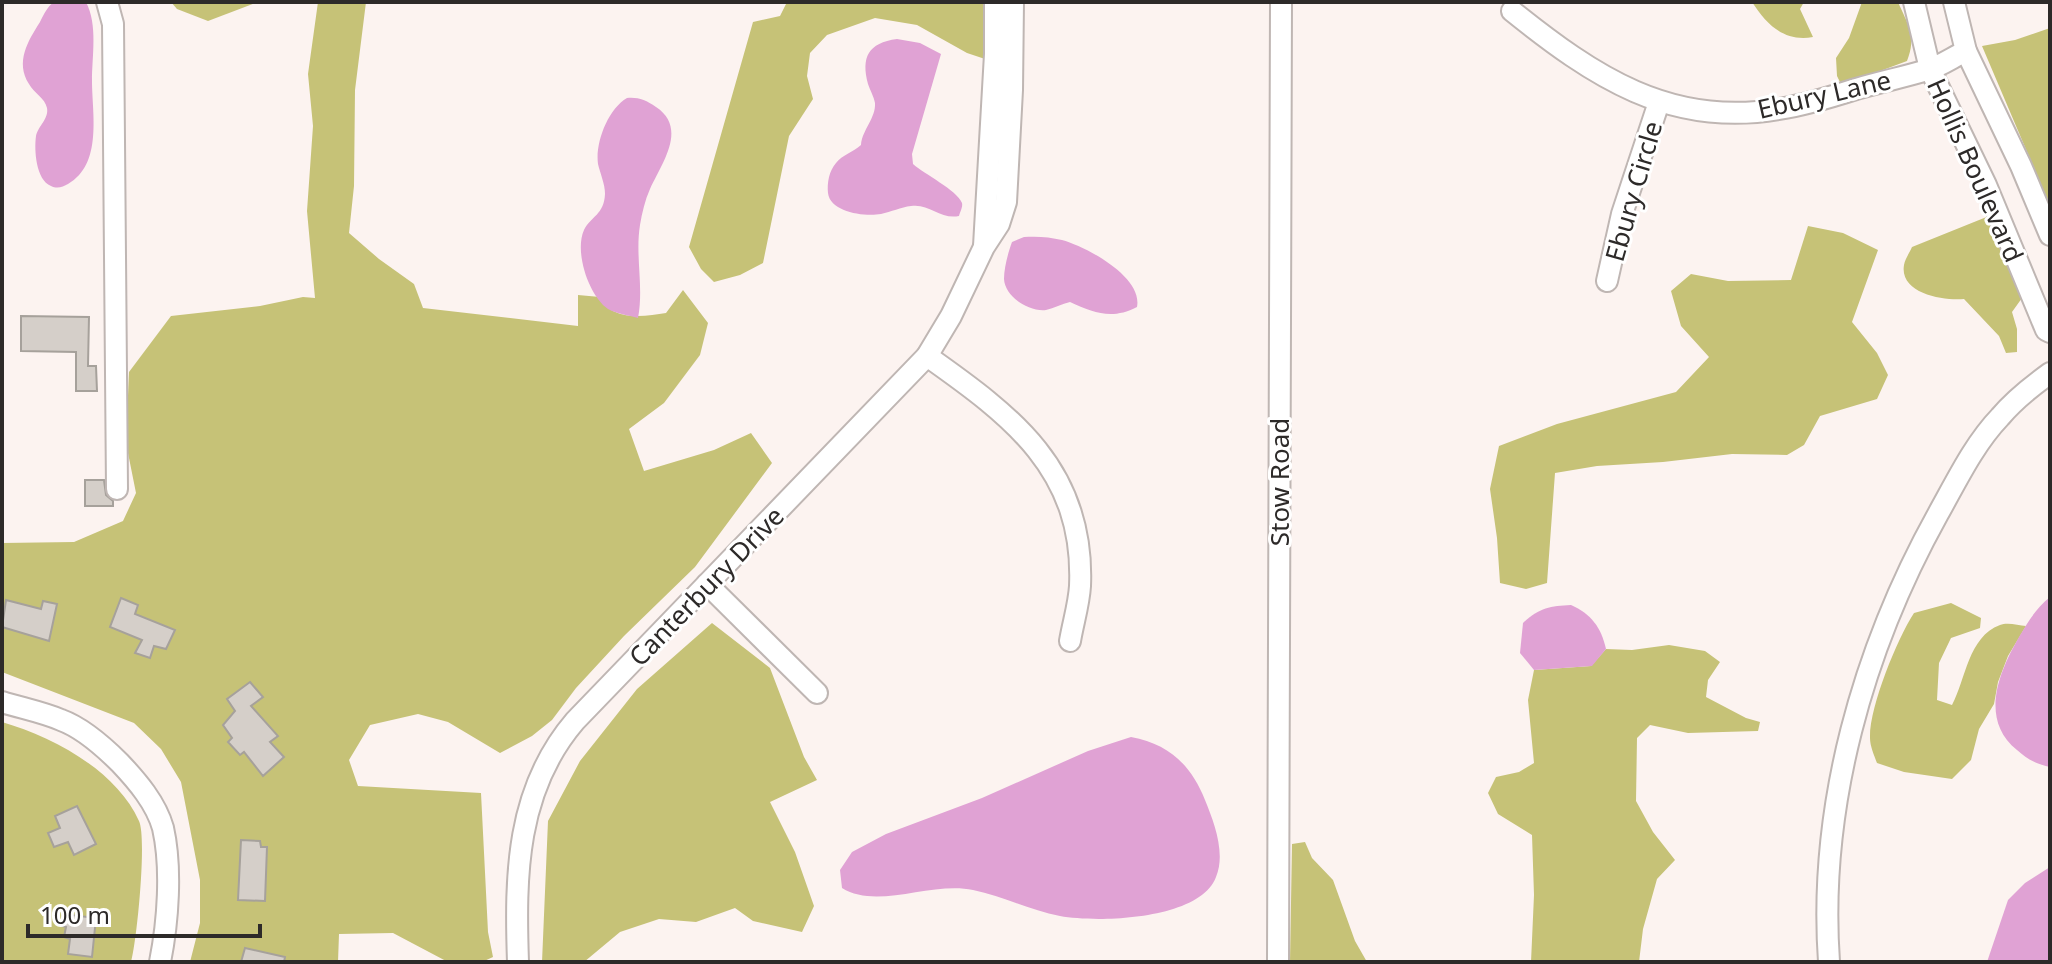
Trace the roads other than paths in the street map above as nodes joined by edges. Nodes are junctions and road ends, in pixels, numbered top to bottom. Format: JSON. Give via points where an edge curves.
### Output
{"nodes":[{"id":1,"x":107,"y":2,"type":"edge"},
{"id":2,"x":995,"y":2,"type":"edge"},
{"id":3,"x":1013,"y":2,"type":"edge"},
{"id":4,"x":1281,"y":2,"type":"edge"},
{"id":5,"x":1914,"y":2,"type":"edge"},
{"id":6,"x":1954,"y":2,"type":"edge"},
{"id":7,"x":1512,"y":11,"type":"dead end"},
{"id":8,"x":1966,"y":51,"type":"junction"},
{"id":9,"x":1003,"y":69,"type":"junction"},
{"id":10,"x":1930,"y":69,"type":"junction"},
{"id":11,"x":1659,"y":102,"type":"junction"},
{"id":12,"x":2050,"y":235,"type":"edge"},
{"id":13,"x":1607,"y":281,"type":"dead end"},
{"id":14,"x":2050,"y":332,"type":"edge"},
{"id":15,"x":927,"y":356,"type":"junction"},
{"id":16,"x":2050,"y":373,"type":"edge"},
{"id":17,"x":117,"y":489,"type":"dead end"},
{"id":18,"x":707,"y":584,"type":"junction"},
{"id":19,"x":1070,"y":641,"type":"dead end"},
{"id":20,"x":817,"y":693,"type":"dead end"},
{"id":21,"x":2,"y":702,"type":"edge"},
{"id":22,"x":160,"y":962,"type":"edge"},
{"id":23,"x":518,"y":962,"type":"edge"},
{"id":24,"x":1278,"y":962,"type":"edge"},
{"id":25,"x":1829,"y":962,"type":"edge"}],
"edges":[{"from":1,"to":17,"type":"street","via":[[114,38]]},
{"from":2,"to":9,"type":"street","name":"Canterbury Drive"},
{"from":3,"to":9,"type":"street","name":"Canterbury Drive"},
{"from":4,"to":24,"type":"street","name":"Stow Road"},
{"from":5,"to":10,"type":"street","name":"Hollis Boulevard"},
{"from":6,"to":8,"type":"street","name":"Hollis Boulevard"},
{"from":7,"to":11,"type":"street","name":"Ebury Lane","via":[[1599,76]]},
{"from":8,"to":10,"type":"street","name":"Ebury Lane"},
{"from":8,"to":12,"type":"street","name":"Hollis Boulevard"},
{"from":9,"to":15,"type":"street","name":"Canterbury Drive","via":[[1000,154],[984,247]]},
{"from":10,"to":11,"type":"street","name":"Ebury Lane","via":[[1769,110],[1713,111]]},
{"from":10,"to":14,"type":"street","name":"Hollis Boulevard"},
{"from":11,"to":13,"type":"street","name":"Ebury Circle","via":[[1622,214]]},
{"from":15,"to":18,"type":"street","name":"Canterbury Drive"},
{"from":15,"to":19,"type":"street","via":[[1024,432],[1062,489],[1080,564]]},
{"from":16,"to":25,"type":"street","via":[[1998,418],[1963,470],[1915,556],[1882,631],[1843,770],[1829,891]]},
{"from":18,"to":20,"type":"street"},
{"from":18,"to":23,"type":"street","name":"Canterbury Drive","via":[[551,752],[529,803],[522,836]]},
{"from":21,"to":22,"type":"street","via":[[78,728],[107,750],[151,802],[166,853],[167,920]]}]}
